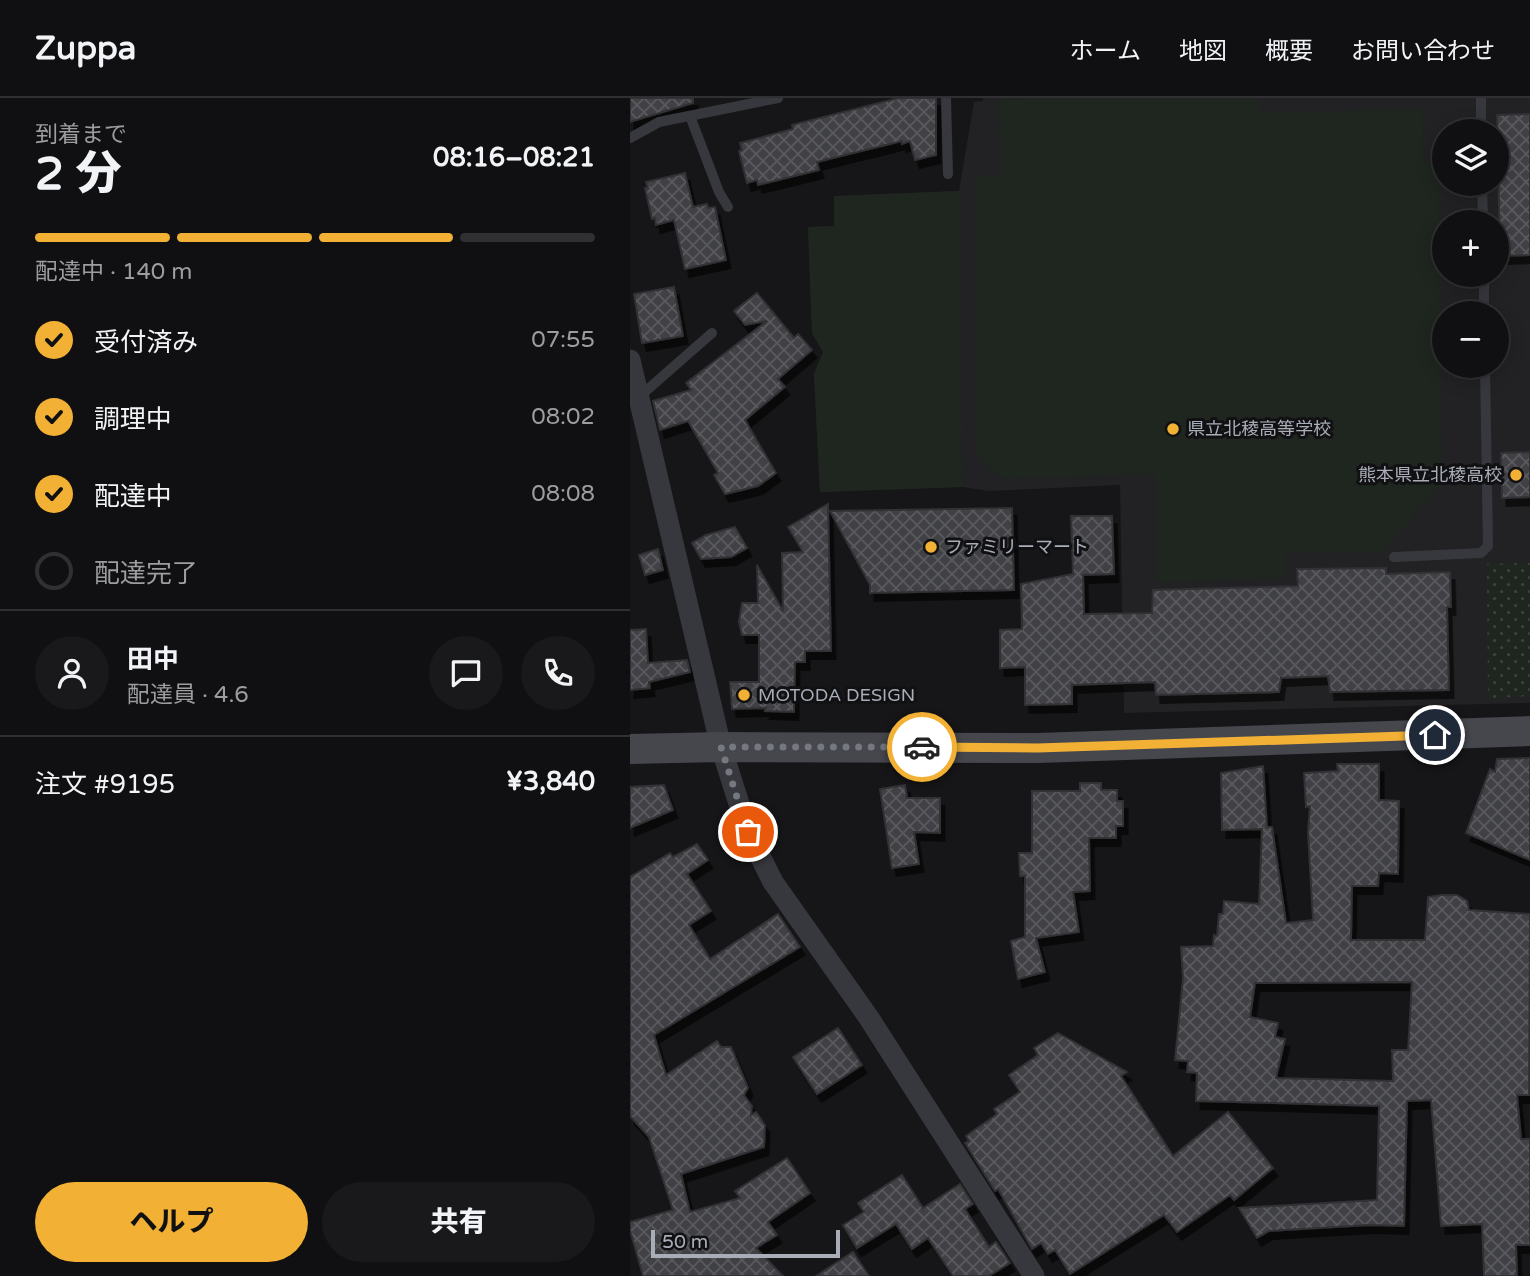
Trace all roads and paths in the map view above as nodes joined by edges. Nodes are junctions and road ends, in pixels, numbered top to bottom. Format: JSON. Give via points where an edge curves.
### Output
{"nodes":[{"id":1,"x":778,"y":98,"type":"edge"},
{"id":2,"x":946,"y":98,"type":"edge"},
{"id":3,"x":1481,"y":98,"type":"edge"},
{"id":4,"x":690,"y":116,"type":"junction"},
{"id":5,"x":1481,"y":119,"type":"edge"},
{"id":6,"x":630,"y":138,"type":"edge"},
{"id":7,"x":947,"y":174,"type":"dead end"},
{"id":8,"x":729,"y":207,"type":"dead end"},
{"id":9,"x":712,"y":332,"type":"dead end"},
{"id":10,"x":630,"y":360,"type":"edge"},
{"id":11,"x":1485,"y":378,"type":"edge"},
{"id":12,"x":639,"y":397,"type":"junction"},
{"id":13,"x":1394,"y":557,"type":"dead end"},
{"id":14,"x":1530,"y":731,"type":"edge"},
{"id":15,"x":721,"y":747,"type":"junction"},
{"id":16,"x":630,"y":749,"type":"edge"},
{"id":17,"x":1034,"y":1276,"type":"edge"}],
"edges":[{"from":1,"to":4,"type":"lane"},
{"from":2,"to":7,"type":"lane"},
{"from":3,"to":5,"type":"lane"},
{"from":4,"to":6,"type":"lane","via":[[659,122]]},
{"from":4,"to":8,"type":"lane"},
{"from":9,"to":12,"type":"lane"},
{"from":10,"to":12,"type":"street"},
{"from":11,"to":13,"type":"lane","via":[[1488,546],[1481,553]]},
{"from":12,"to":15,"type":"street"},
{"from":14,"to":15,"type":"main road","via":[[1038,748]]},
{"from":15,"to":16,"type":"main road"},
{"from":15,"to":17,"type":"street","via":[[748,832],[773,882],[869,1018]]}]}
